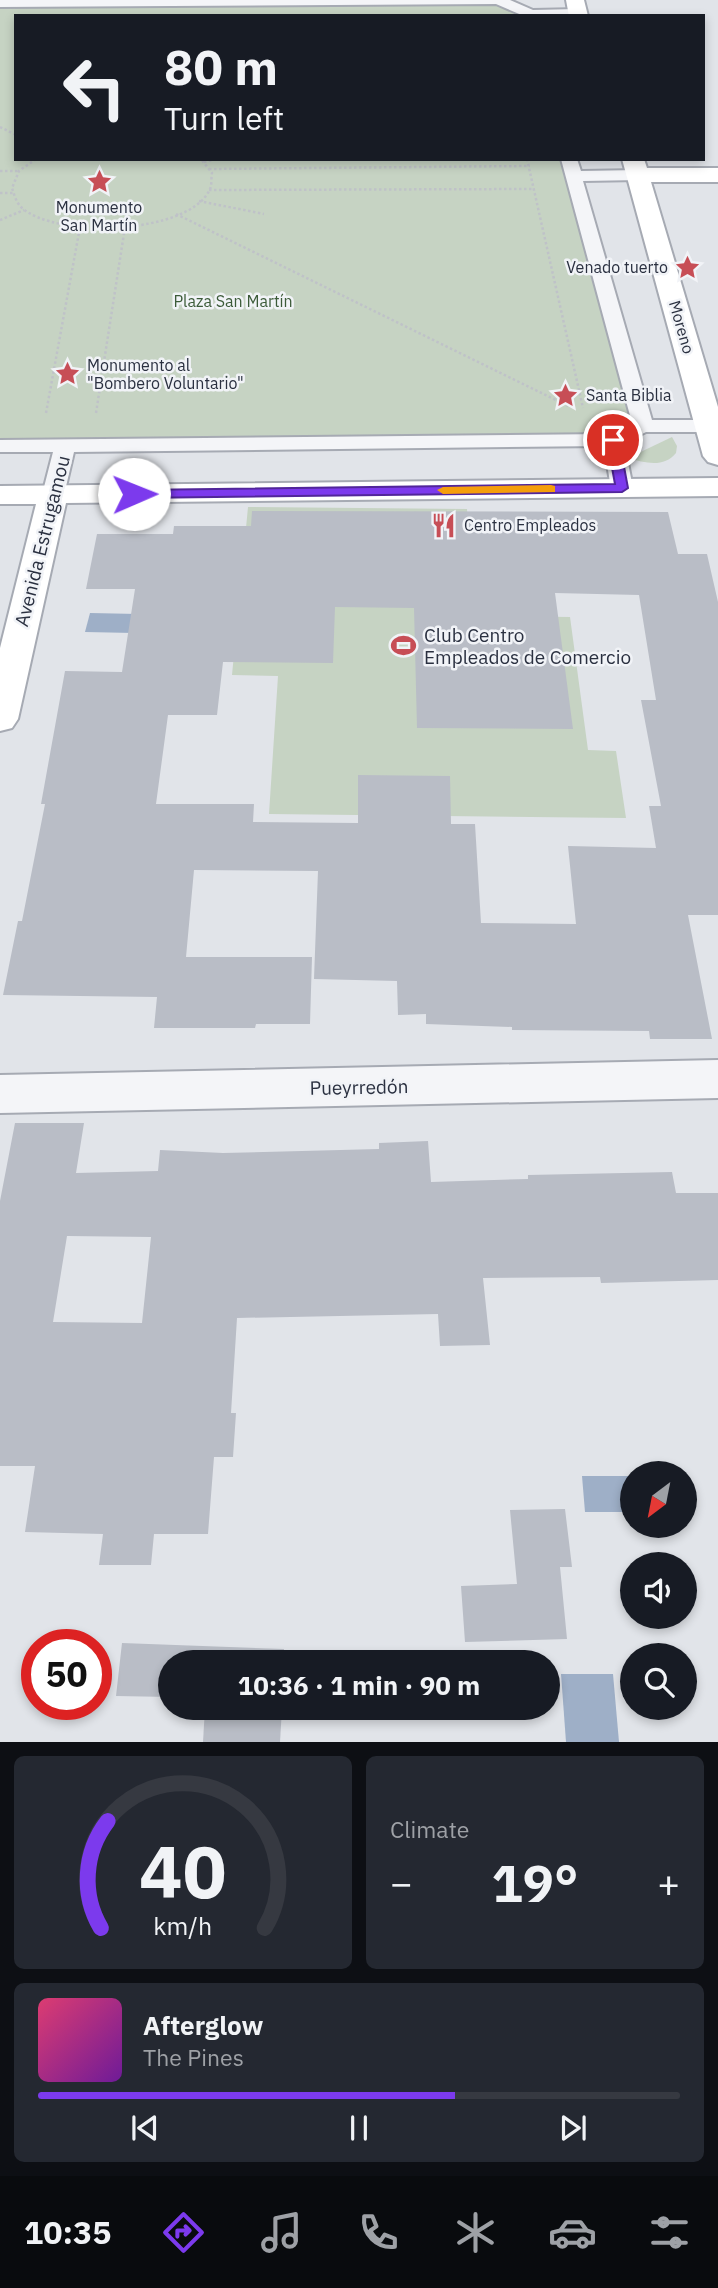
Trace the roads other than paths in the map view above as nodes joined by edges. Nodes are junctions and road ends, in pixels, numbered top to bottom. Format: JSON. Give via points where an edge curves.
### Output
{"nodes":[{"id":1,"x":498,"y":0,"type":"edge"},
{"id":2,"x":141,"y":1,"type":"edge"},
{"id":3,"x":0,"y":3,"type":"edge"},
{"id":4,"x":578,"y":10,"type":"edge"},
{"id":5,"x":536,"y":14,"type":"edge"},
{"id":6,"x":636,"y":167,"type":"edge"},
{"id":7,"x":572,"y":173,"type":"edge"},
{"id":8,"x":718,"y":175,"type":"edge"},
{"id":9,"x":643,"y":426,"type":"junction"},
{"id":10,"x":710,"y":426,"type":"junction"},
{"id":11,"x":613,"y":440,"type":"junction"},
{"id":12,"x":65,"y":445,"type":"junction"},
{"id":13,"x":0,"y":446,"type":"edge"},
{"id":14,"x":718,"y":456,"type":"edge"},
{"id":15,"x":718,"y":487,"type":"edge"},
{"id":16,"x":622,"y":488,"type":"junction"},
{"id":17,"x":0,"y":495,"type":"edge"},
{"id":18,"x":53,"y":495,"type":"junction"},
{"id":19,"x":0,"y":719,"type":"edge"},
{"id":20,"x":718,"y":1079,"type":"edge"},
{"id":21,"x":0,"y":1094,"type":"edge"}],
"edges":[{"from":1,"to":2,"type":"lane"},
{"from":1,"to":5,"type":"lane"},
{"from":2,"to":3,"type":"lane"},
{"from":4,"to":5,"type":"lane"},
{"from":6,"to":7,"type":"lane"},
{"from":6,"to":8,"type":"main road"},
{"from":6,"to":10,"type":"main road","name":"Moreno"},
{"from":7,"to":9,"type":"lane"},
{"from":9,"to":10,"type":"lane"},
{"from":9,"to":11,"type":"lane"},
{"from":10,"to":14,"type":"main road","name":"Moreno"},
{"from":11,"to":12,"type":"lane"},
{"from":11,"to":16,"type":"lane"},
{"from":12,"to":13,"type":"lane"},
{"from":12,"to":18,"type":"lane","name":"Avenida Estrugamou"},
{"from":15,"to":16,"type":"main road"},
{"from":16,"to":18,"type":"main road"},
{"from":17,"to":18,"type":"main road"},
{"from":18,"to":19,"type":"main road","name":"Avenida Estrugamou"},
{"from":20,"to":21,"type":"street","name":"Pueyrredón"}]}
